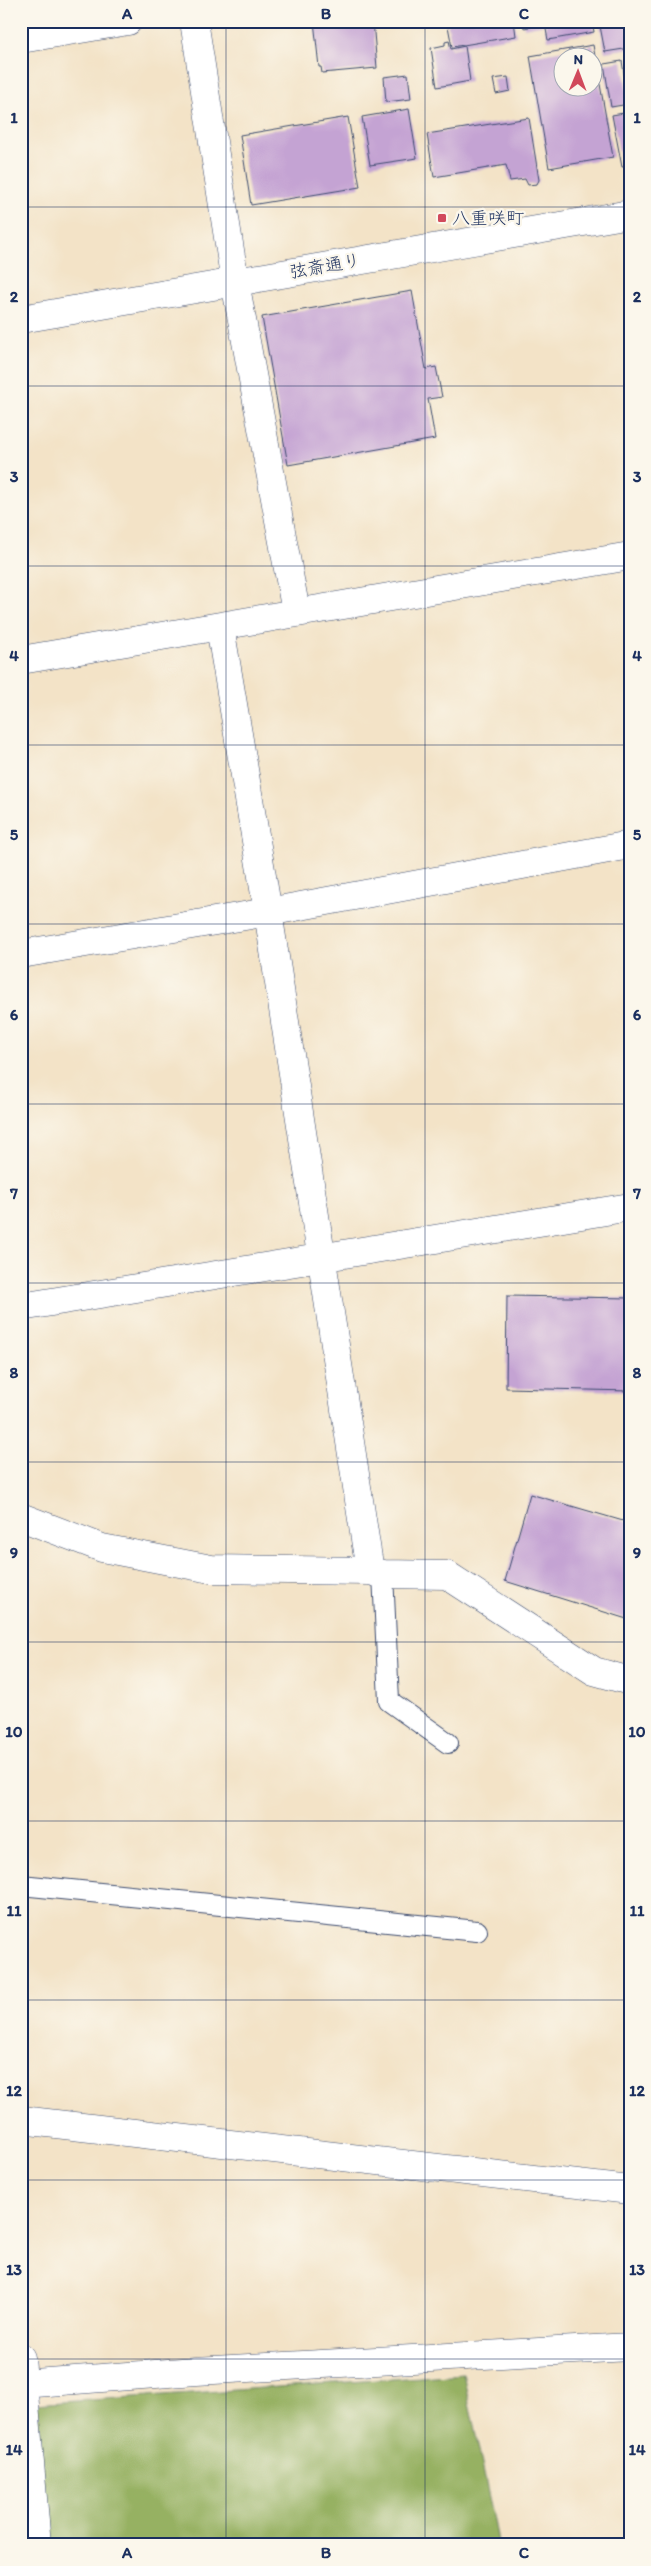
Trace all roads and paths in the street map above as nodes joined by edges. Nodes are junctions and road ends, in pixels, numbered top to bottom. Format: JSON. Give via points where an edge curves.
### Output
{"nodes":[{"id":1,"x":128,"y":21,"type":"edge"},
{"id":2,"x":194,"y":21,"type":"edge"},
{"id":3,"x":21,"y":39,"type":"edge"},
{"id":4,"x":630,"y":214,"type":"edge"},
{"id":5,"x":235,"y":282,"type":"junction"},
{"id":6,"x":21,"y":319,"type":"edge"},
{"id":7,"x":630,"y":556,"type":"edge"},
{"id":8,"x":296,"y":612,"type":"junction"},
{"id":9,"x":220,"y":627,"type":"junction"},
{"id":10,"x":21,"y":660,"type":"edge"},
{"id":11,"x":630,"y":845,"type":"edge"},
{"id":12,"x":268,"y":912,"type":"junction"},
{"id":13,"x":21,"y":954,"type":"edge"},
{"id":14,"x":630,"y":1207,"type":"edge"},
{"id":15,"x":321,"y":1259,"type":"junction"},
{"id":16,"x":21,"y":1306,"type":"edge"},
{"id":17,"x":21,"y":1517,"type":"edge"},
{"id":18,"x":376,"y":1572,"type":"junction"},
{"id":19,"x":630,"y":1681,"type":"edge"},
{"id":20,"x":448,"y":1743,"type":"dead end"},
{"id":21,"x":21,"y":1886,"type":"edge"},
{"id":22,"x":477,"y":1931,"type":"dead end"},
{"id":23,"x":21,"y":2120,"type":"edge"},
{"id":24,"x":630,"y":2190,"type":"edge"},
{"id":25,"x":630,"y":2347,"type":"edge"},
{"id":26,"x":22,"y":2375,"type":"edge"},
{"id":27,"x":37,"y":2545,"type":"edge"}],
"edges":[{"from":1,"to":3,"type":"street"},
{"from":2,"to":5,"type":"street"},
{"from":4,"to":5,"type":"street","name":"弦斎通り"},
{"from":5,"to":6,"type":"street","name":"弦斎通り"},
{"from":5,"to":8,"type":"street"},
{"from":7,"to":8,"type":"street"},
{"from":8,"to":9,"type":"street"},
{"from":9,"to":10,"type":"street"},
{"from":9,"to":12,"type":"street"},
{"from":11,"to":12,"type":"street"},
{"from":12,"to":13,"type":"street"},
{"from":12,"to":15,"type":"street"},
{"from":14,"to":15,"type":"street"},
{"from":15,"to":16,"type":"street"},
{"from":15,"to":18,"type":"street"},
{"from":17,"to":18,"type":"street","via":[[102,1548],[210,1570]]},
{"from":18,"to":19,"type":"street","via":[[447,1575],[594,1672]]},
{"from":18,"to":20,"type":"lane","via":[[389,1701]]},
{"from":21,"to":22,"type":"lane"},
{"from":23,"to":24,"type":"street"},
{"from":25,"to":26,"type":"street","via":[[205,2371]]},
{"from":26,"to":27,"type":"street"}]}
